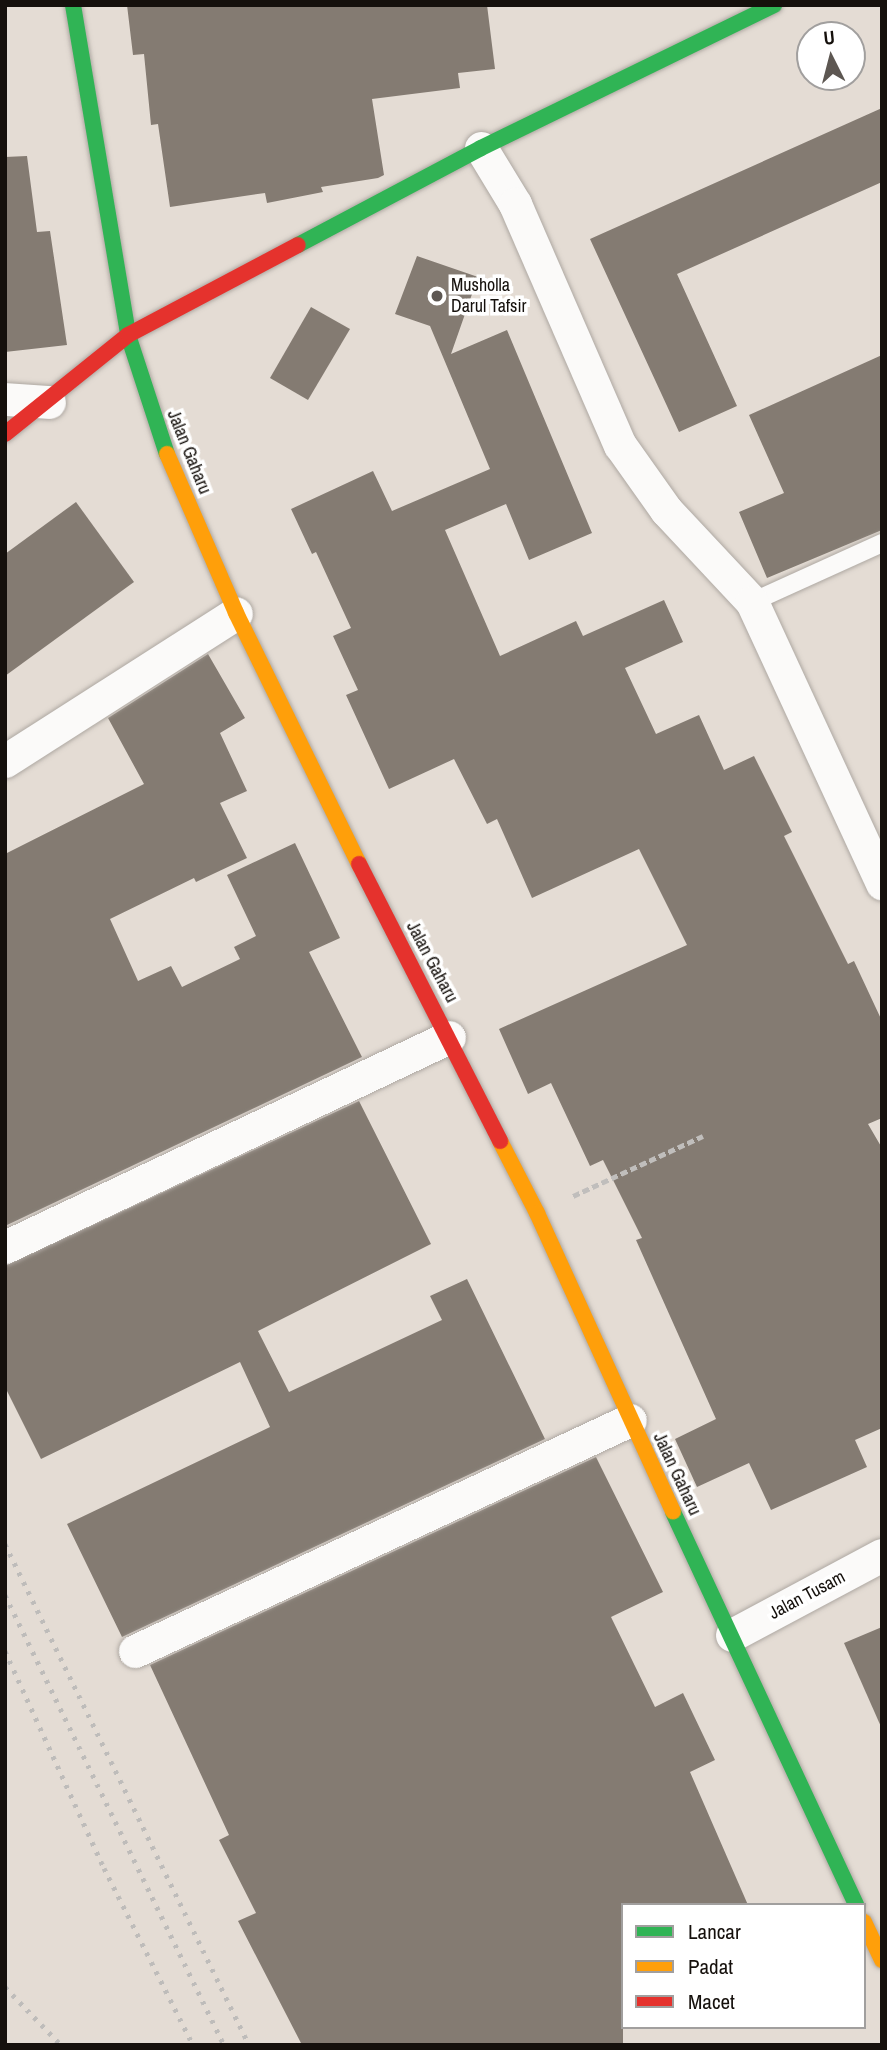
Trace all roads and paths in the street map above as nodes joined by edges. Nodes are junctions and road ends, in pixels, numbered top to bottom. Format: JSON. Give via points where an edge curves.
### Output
{"nodes":[{"id":1,"x":72,"y":5,"type":"edge"},
{"id":2,"x":774,"y":5,"type":"edge"},
{"id":3,"x":481,"y":148,"type":"junction"},
{"id":4,"x":128,"y":335,"type":"junction"},
{"id":5,"x":5,"y":399,"type":"edge"},
{"id":6,"x":49,"y":402,"type":"junction"},
{"id":7,"x":5,"y":434,"type":"edge"},
{"id":8,"x":882,"y":543,"type":"edge"},
{"id":9,"x":752,"y":602,"type":"junction"},
{"id":10,"x":236,"y":613,"type":"junction"},
{"id":11,"x":5,"y":761,"type":"edge"},
{"id":12,"x":882,"y":883,"type":"edge"},
{"id":13,"x":449,"y":1037,"type":"junction"},
{"id":14,"x":703,"y":1136,"type":"dead end"},
{"id":15,"x":537,"y":1213,"type":"junction"},
{"id":16,"x":5,"y":1247,"type":"edge"},
{"id":17,"x":630,"y":1420,"type":"junction"},
{"id":18,"x":882,"y":1555,"type":"edge"},
{"id":19,"x":732,"y":1635,"type":"junction"},
{"id":20,"x":135,"y":1651,"type":"dead end"},
{"id":21,"x":855,"y":1903,"type":"edge"},
{"id":22,"x":866,"y":1926,"type":"edge"},
{"id":23,"x":882,"y":1960,"type":"edge"}],
"edges":[{"from":1,"to":4,"type":"main road","name":"Jalan Gaharu"},
{"from":2,"to":3,"type":"main road"},
{"from":3,"to":4,"type":"main road"},
{"from":3,"to":9,"type":"street","via":[[514,204],[621,444],[666,510]]},
{"from":4,"to":6,"type":"main road"},
{"from":4,"to":10,"type":"main road","name":"Jalan Gaharu","via":[[160,440]]},
{"from":5,"to":6,"type":"street"},
{"from":6,"to":7,"type":"main road"},
{"from":8,"to":9,"type":"lane"},
{"from":9,"to":12,"type":"street"},
{"from":10,"to":11,"type":"street"},
{"from":10,"to":13,"type":"main road","name":"Jalan Gaharu","via":[[334,816]]},
{"from":13,"to":15,"type":"main road","name":"Jalan Gaharu"},
{"from":13,"to":16,"type":"street"},
{"from":14,"to":15,"type":"path"},
{"from":15,"to":17,"type":"main road","name":"Jalan Gaharu"},
{"from":17,"to":19,"type":"main road","name":"Jalan Gaharu"},
{"from":17,"to":20,"type":"street"},
{"from":18,"to":19,"type":"street","name":"Jalan Tusam"},
{"from":19,"to":21,"type":"main road","name":"Jalan Gaharu"},
{"from":22,"to":23,"type":"main road"}]}
